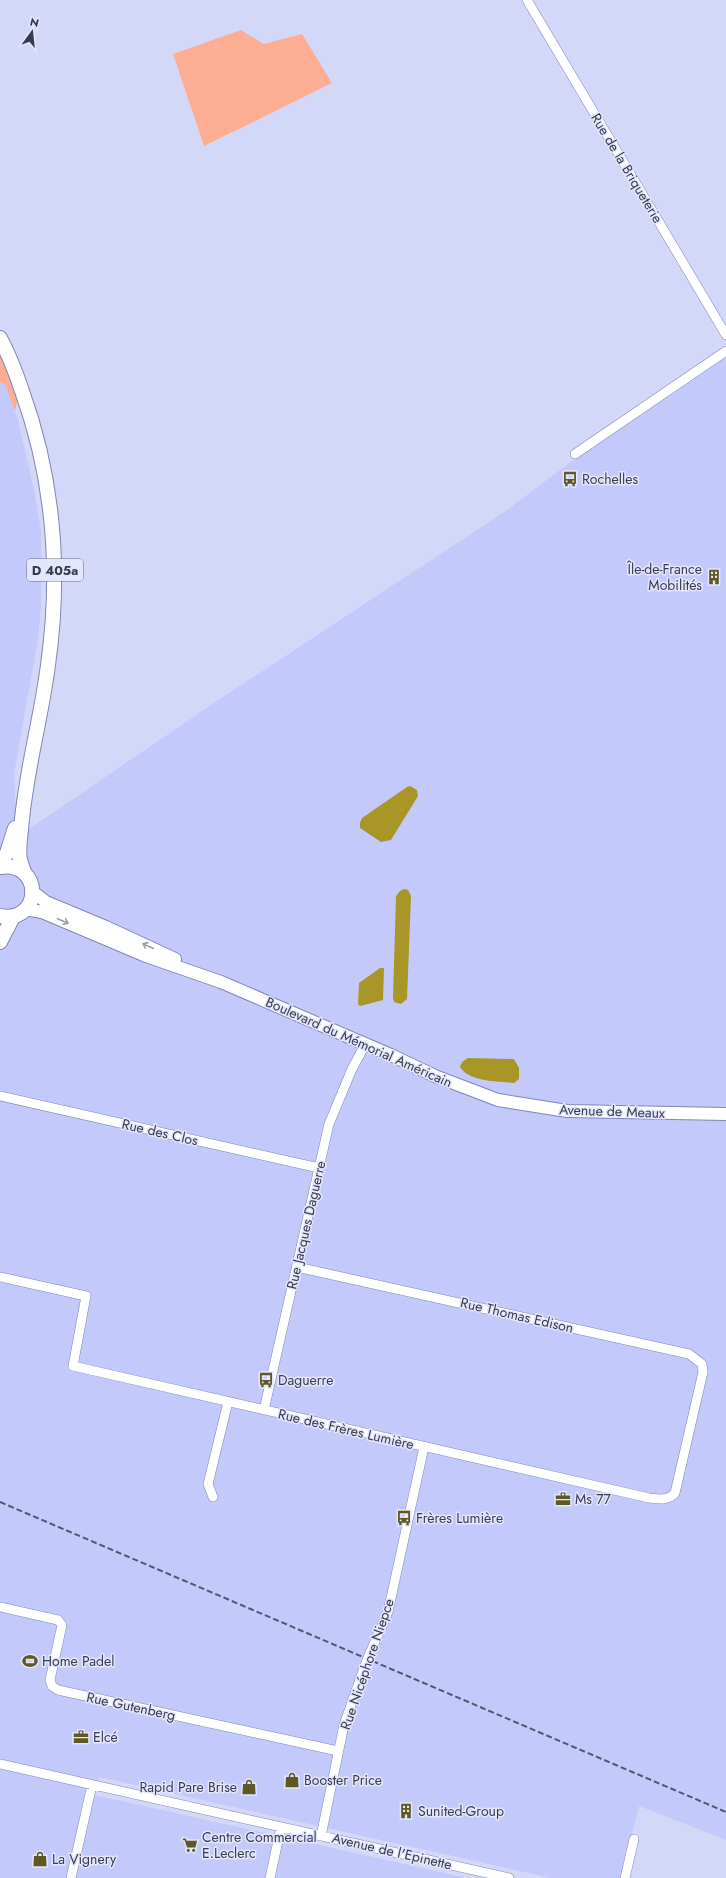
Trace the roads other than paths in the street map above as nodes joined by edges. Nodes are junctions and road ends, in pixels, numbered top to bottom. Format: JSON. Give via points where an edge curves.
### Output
{"nodes":[{"id":1,"x":528,"y":0,"type":"edge"},
{"id":2,"x":726,"y":335,"type":"edge"},
{"id":3,"x":0,"y":338,"type":"edge"},
{"id":4,"x":726,"y":351,"type":"edge"},
{"id":5,"x":575,"y":454,"type":"dead end"},
{"id":6,"x":22,"y":807,"type":"junction"},
{"id":7,"x":0,"y":866,"type":"edge"},
{"id":8,"x":25,"y":874,"type":"junction"},
{"id":9,"x":33,"y":892,"type":"junction"},
{"id":10,"x":26,"y":910,"type":"junction"},
{"id":11,"x":7,"y":917,"type":"edge"},
{"id":12,"x":0,"y":942,"type":"edge"},
{"id":13,"x":221,"y":982,"type":"junction"},
{"id":14,"x":366,"y":1045,"type":"junction"},
{"id":15,"x":0,"y":1096,"type":"edge"},
{"id":16,"x":498,"y":1100,"type":"joint"},
{"id":17,"x":726,"y":1114,"type":"edge"},
{"id":18,"x":319,"y":1168,"type":"junction"},
{"id":19,"x":297,"y":1267,"type":"junction"},
{"id":20,"x":0,"y":1277,"type":"edge"},
{"id":21,"x":698,"y":1396,"type":"joint"},
{"id":22,"x":228,"y":1402,"type":"junction"},
{"id":23,"x":264,"y":1410,"type":"junction"},
{"id":24,"x":424,"y":1446,"type":"junction"},
{"id":25,"x":213,"y":1497,"type":"dead end"},
{"id":26,"x":0,"y":1607,"type":"edge"},
{"id":27,"x":338,"y":1751,"type":"junction"},
{"id":28,"x":0,"y":1764,"type":"edge"},
{"id":29,"x":92,"y":1785,"type":"junction"},
{"id":30,"x":281,"y":1827,"type":"junction"},
{"id":31,"x":321,"y":1836,"type":"junction"},
{"id":32,"x":634,"y":1838,"type":"dead end"},
{"id":33,"x":70,"y":1878,"type":"edge"},
{"id":34,"x":270,"y":1878,"type":"edge"},
{"id":35,"x":508,"y":1878,"type":"edge"},
{"id":36,"x":625,"y":1878,"type":"edge"}],
"edges":[{"from":1,"to":2,"type":"street","name":"Rue de la Briqueterie"},
{"from":3,"to":6,"type":"main road","number":"D 405a","via":[[27,404],[41,454],[49,492],[55,561],[48,667]]},
{"from":4,"to":5,"type":"street"},
{"from":6,"to":7,"type":"main road","number":"D 405a","via":[[7,853]]},
{"from":6,"to":8,"type":"main road","number":"D 405a","via":[[19,852]]},
{"from":7,"to":8,"type":"main road","via":[[13,867]]},
{"from":8,"to":9,"type":"main road","via":[[30,879]]},
{"from":9,"to":10,"type":"main road"},
{"from":13,"to":9,"type":"street","one_way":true,"via":[[152,948],[46,902]]},
{"from":10,"to":11,"type":"main road"},
{"from":10,"to":13,"type":"street","one_way":true,"via":[[42,912],[146,956]]},
{"from":11,"to":12,"type":"main road"},
{"from":13,"to":14,"type":"street","name":"Boulevard du Mémorial Américain"},
{"from":14,"to":16,"type":"street","name":"Boulevard du Mémorial Américain","via":[[435,1076]]},
{"from":14,"to":18,"type":"street","name":"Rue Jacques Daguerre","via":[[352,1069],[329,1124]]},
{"from":15,"to":18,"type":"street","name":"Rue des Clos"},
{"from":16,"to":17,"type":"street","name":"Avenue de Meaux","via":[[567,1111]]},
{"from":18,"to":19,"type":"street","name":"Rue Jacques Daguerre"},
{"from":19,"to":21,"type":"street","name":"Rue Thomas Edison","via":[[689,1354],[702,1364]]},
{"from":19,"to":23,"type":"street","name":"Rue Jacques Daguerre"},
{"from":20,"to":22,"type":"street","name":"Rue des Frères Lumière","via":[[86,1296],[72,1366]]},
{"from":21,"to":24,"type":"street","name":"Rue des Frères Lumière","via":[[675,1493],[665,1499],[649,1498]]},
{"from":22,"to":23,"type":"street","name":"Rue des Frères Lumière"},
{"from":22,"to":25,"type":"street","via":[[208,1484]]},
{"from":23,"to":24,"type":"street","name":"Rue des Frères Lumière"},
{"from":24,"to":27,"type":"street","name":"Rue Nicéphore Niepce","bridge":true,"via":[[388,1612],[353,1696]]},
{"from":26,"to":27,"type":"street","name":"Rue Gutenberg","via":[[61,1622],[50,1680],[52,1686],[58,1690]]},
{"from":27,"to":31,"type":"street","name":"Rue Nicéphore Niepce"},
{"from":28,"to":29,"type":"street"},
{"from":29,"to":30,"type":"street"},
{"from":29,"to":33,"type":"street"},
{"from":30,"to":31,"type":"street","name":"Avenue de l'Epinette"},
{"from":30,"to":34,"type":"street"},
{"from":31,"to":35,"type":"street","name":"Avenue de l'Epinette"},
{"from":32,"to":36,"type":"street"}]}
